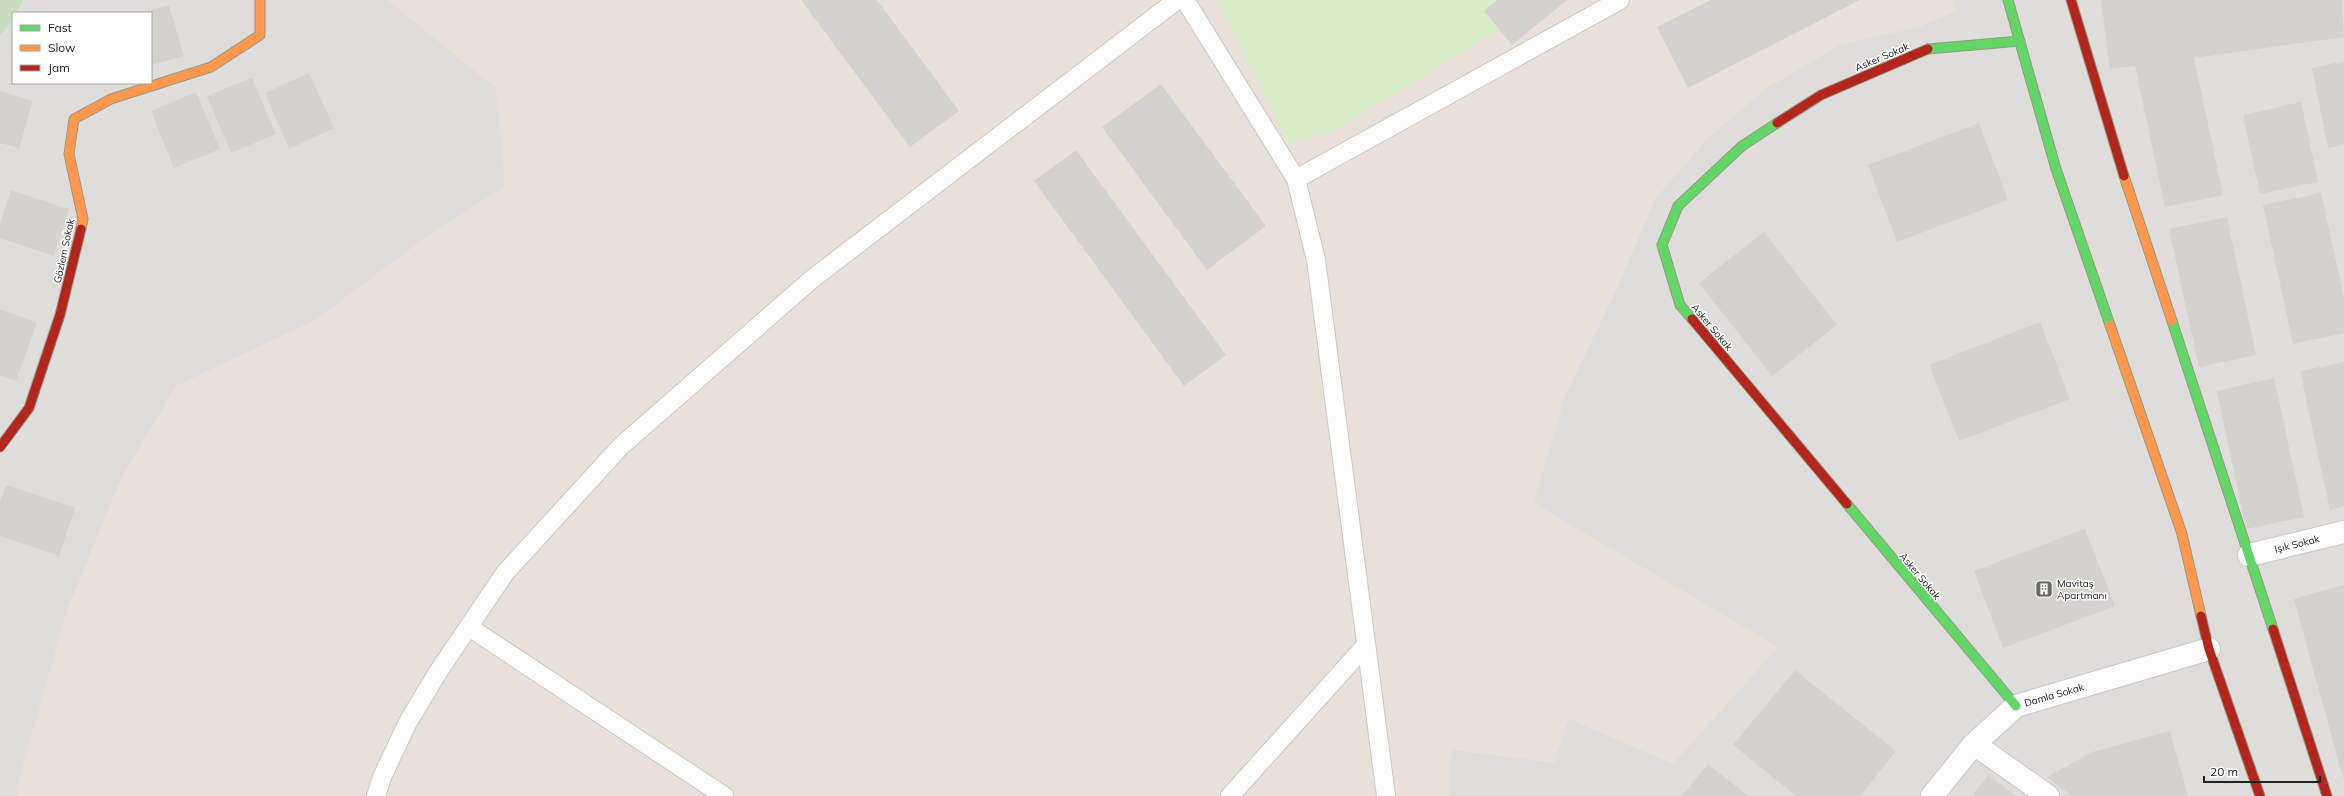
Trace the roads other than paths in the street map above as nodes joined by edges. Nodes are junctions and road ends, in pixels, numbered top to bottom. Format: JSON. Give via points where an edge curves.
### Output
{"nodes":[{"id":1,"x":260,"y":0,"type":"edge"},
{"id":2,"x":1177,"y":0,"type":"edge"},
{"id":3,"x":1185,"y":0,"type":"edge"},
{"id":4,"x":1620,"y":0,"type":"edge"},
{"id":5,"x":2008,"y":0,"type":"edge"},
{"id":6,"x":2071,"y":0,"type":"edge"},
{"id":7,"x":2020,"y":41,"type":"junction"},
{"id":8,"x":1296,"y":179,"type":"junction"},
{"id":9,"x":0,"y":447,"type":"edge"},
{"id":10,"x":2344,"y":532,"type":"edge"},
{"id":11,"x":2249,"y":555,"type":"junction"},
{"id":12,"x":469,"y":626,"type":"junction"},
{"id":13,"x":1366,"y":645,"type":"junction"},
{"id":14,"x":2209,"y":649,"type":"junction"},
{"id":15,"x":2016,"y":706,"type":"junction"},
{"id":16,"x":1974,"y":744,"type":"junction"},
{"id":17,"x":376,"y":796,"type":"edge"},
{"id":18,"x":724,"y":796,"type":"edge"},
{"id":19,"x":1230,"y":796,"type":"edge"},
{"id":20,"x":1386,"y":796,"type":"edge"},
{"id":21,"x":1932,"y":796,"type":"edge"},
{"id":22,"x":2048,"y":796,"type":"edge"},
{"id":23,"x":2260,"y":796,"type":"edge"},
{"id":24,"x":2326,"y":796,"type":"edge"}],
"edges":[{"from":1,"to":9,"type":"main road","name":"Gözlem Sokak","via":[[260,35],[211,67],[111,99],[74,119],[69,154],[83,219],[60,315],[29,408]]},
{"from":2,"to":12,"type":"lane","via":[[812,279],[621,446],[505,573]]},
{"from":3,"to":8,"type":"lane"},
{"from":4,"to":8,"type":"lane"},
{"from":5,"to":7,"type":"main road"},
{"from":6,"to":11,"type":"main road","via":[[2115,150]]},
{"from":7,"to":14,"type":"main road","via":[[2056,169],[2182,534]]},
{"from":7,"to":15,"type":"main road","name":"Asker Sokak","via":[[1928,49],[1821,95],[1742,146],[1678,206],[1662,245],[1680,305]]},
{"from":8,"to":13,"type":"lane","via":[[1316,260]]},
{"from":10,"to":11,"type":"street","name":"Işık Sokak"},
{"from":11,"to":24,"type":"main road"},
{"from":12,"to":17,"type":"lane","via":[[408,722],[382,777]]},
{"from":12,"to":18,"type":"lane"},
{"from":13,"to":19,"type":"lane"},
{"from":13,"to":20,"type":"lane"},
{"from":14,"to":15,"type":"street","name":"Damla Sokak"},
{"from":14,"to":23,"type":"main road"},
{"from":15,"to":16,"type":"street","name":"Damla Sokak"},
{"from":16,"to":21,"type":"street","name":"Damla Sokak"},
{"from":16,"to":22,"type":"street"}]}
